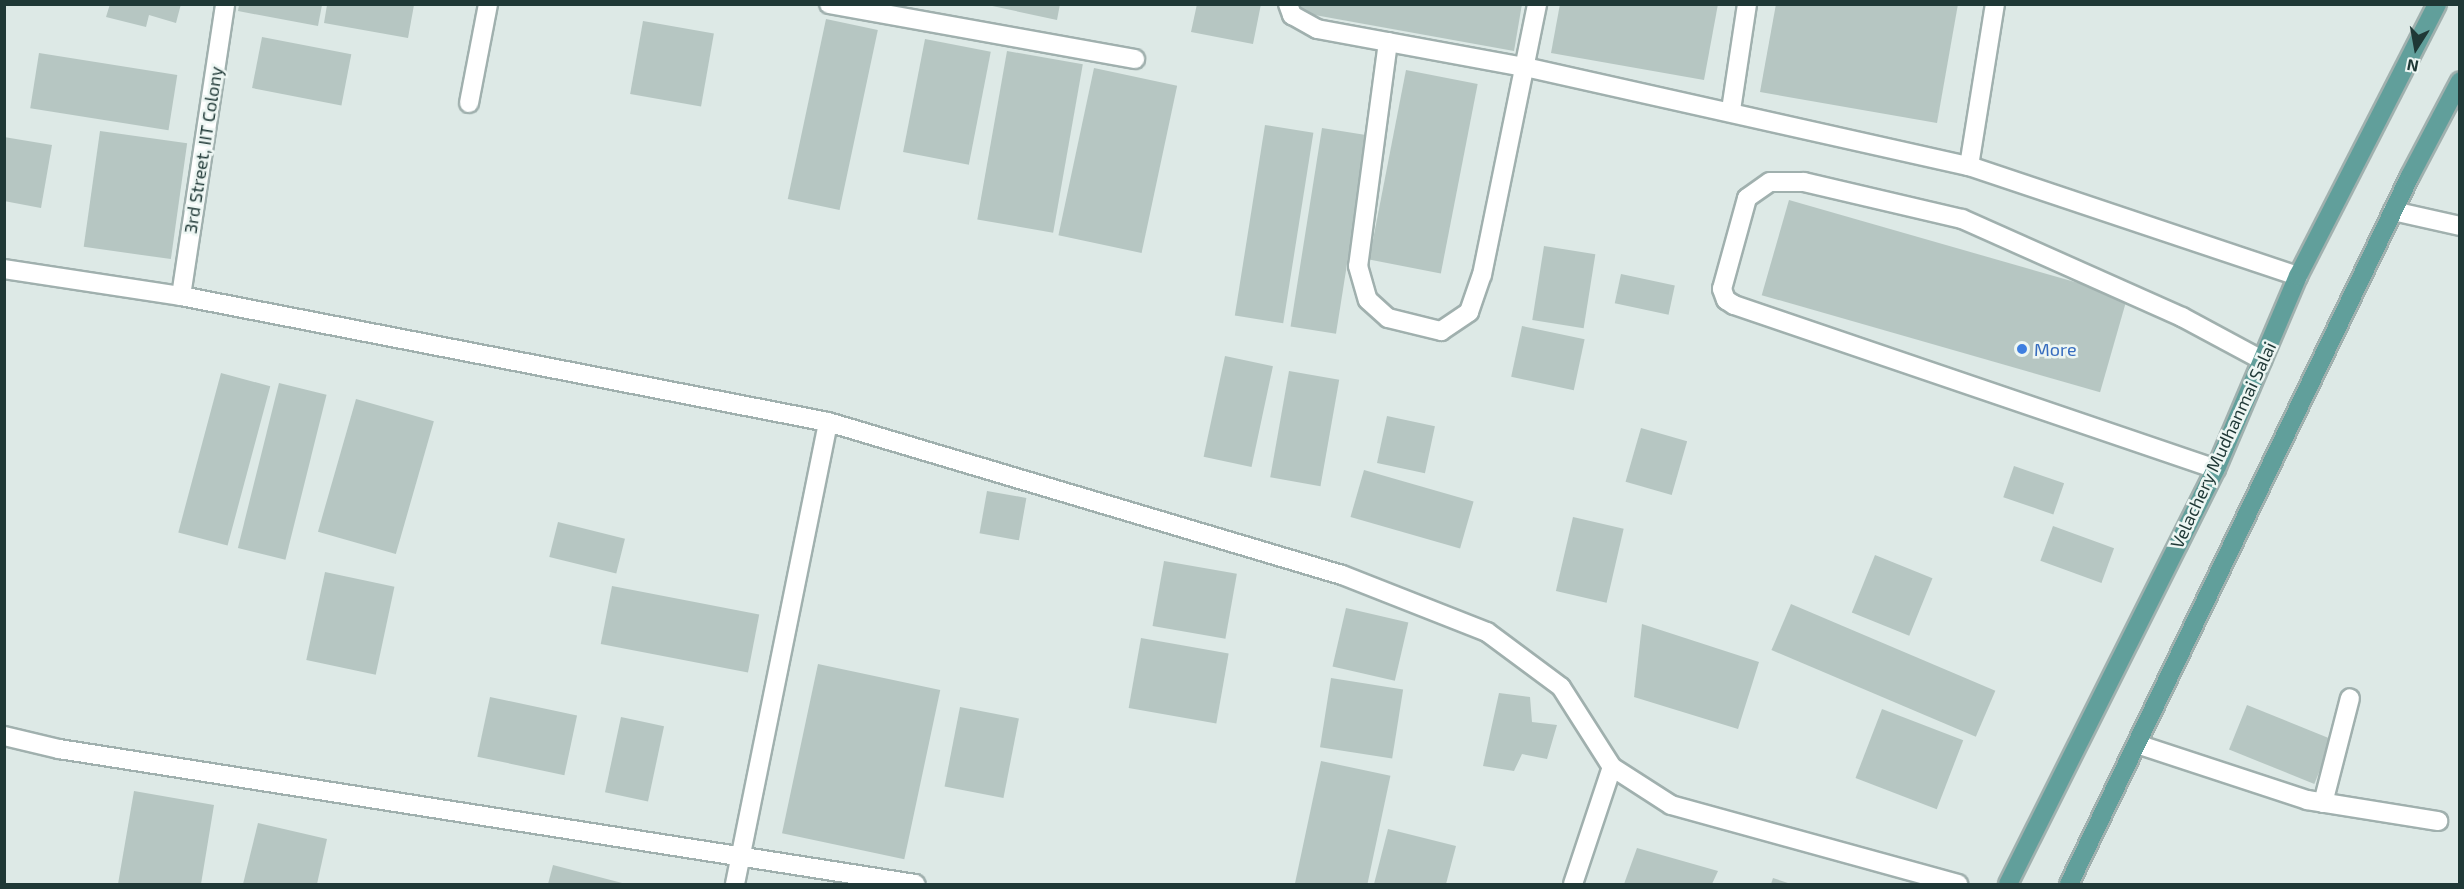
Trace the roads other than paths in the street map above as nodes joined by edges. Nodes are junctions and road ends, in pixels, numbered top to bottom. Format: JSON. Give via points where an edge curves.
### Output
{"nodes":[{"id":1,"x":225,"y":4,"type":"edge"},
{"id":2,"x":488,"y":4,"type":"edge"},
{"id":3,"x":829,"y":4,"type":"edge"},
{"id":4,"x":1288,"y":4,"type":"edge"},
{"id":5,"x":1538,"y":4,"type":"edge"},
{"id":6,"x":1747,"y":4,"type":"edge"},
{"id":7,"x":1995,"y":4,"type":"edge"},
{"id":8,"x":2437,"y":4,"type":"edge"},
{"id":9,"x":1388,"y":42,"type":"junction"},
{"id":10,"x":1135,"y":59,"type":"dead end"},
{"id":11,"x":1525,"y":67,"type":"junction"},
{"id":12,"x":2460,"y":81,"type":"edge"},
{"id":13,"x":469,"y":103,"type":"dead end"},
{"id":14,"x":1731,"y":111,"type":"junction"},
{"id":15,"x":1970,"y":166,"type":"junction"},
{"id":16,"x":2393,"y":211,"type":"junction"},
{"id":17,"x":2460,"y":226,"type":"edge"},
{"id":18,"x":4,"y":269,"type":"edge"},
{"id":19,"x":2298,"y":276,"type":"junction"},
{"id":20,"x":181,"y":296,"type":"junction"},
{"id":21,"x":2262,"y":360,"type":"junction"},
{"id":22,"x":828,"y":422,"type":"junction"},
{"id":23,"x":2216,"y":469,"type":"junction"},
{"id":24,"x":2350,"y":698,"type":"dead end"},
{"id":25,"x":4,"y":736,"type":"edge"},
{"id":26,"x":2137,"y":744,"type":"junction"},
{"id":27,"x":1612,"y":767,"type":"junction"},
{"id":28,"x":2323,"y":803,"type":"junction"},
{"id":29,"x":2438,"y":821,"type":"dead end"},
{"id":30,"x":742,"y":856,"type":"junction"},
{"id":31,"x":735,"y":885,"type":"edge"},
{"id":32,"x":915,"y":885,"type":"edge"},
{"id":33,"x":1573,"y":885,"type":"edge"},
{"id":34,"x":1958,"y":885,"type":"edge"},
{"id":35,"x":2008,"y":885,"type":"edge"},
{"id":36,"x":2069,"y":885,"type":"edge"}],
"edges":[{"from":1,"to":20,"type":"street","name":"3rd Street, IIT Colony"},
{"from":2,"to":13,"type":"street"},
{"from":3,"to":10,"type":"street"},
{"from":4,"to":9,"type":"street","via":[[1293,15],[1317,29]]},
{"from":5,"to":11,"type":"street"},
{"from":6,"to":14,"type":"street"},
{"from":7,"to":15,"type":"street"},
{"from":8,"to":19,"type":"main road","name":"Velachery Mudhanmai Salai"},
{"from":9,"to":11,"type":"street"},
{"from":9,"to":11,"type":"street","via":[[1358,266],[1368,300],[1388,318],[1441,332],[1469,312],[1482,274]]},
{"from":11,"to":14,"type":"street"},
{"from":12,"to":16,"type":"main road"},
{"from":14,"to":15,"type":"street"},
{"from":15,"to":19,"type":"street"},
{"from":16,"to":17,"type":"street"},
{"from":16,"to":26,"type":"main road"},
{"from":18,"to":20,"type":"street"},
{"from":19,"to":21,"type":"main road","name":"Velachery Mudhanmai Salai"},
{"from":20,"to":22,"type":"street"},
{"from":21,"to":23,"type":"main road","name":"Velachery Mudhanmai Salai"},
{"from":21,"to":23,"type":"street","via":[[2182,317],[1962,219],[1804,182],[1770,182],[1747,198],[1722,289],[1726,300],[1734,305]]},
{"from":22,"to":27,"type":"street","via":[[1342,575],[1487,632],[1562,687]]},
{"from":22,"to":30,"type":"street"},
{"from":23,"to":35,"type":"main road","name":"Velachery Mudhanmai Salai"},
{"from":24,"to":28,"type":"street"},
{"from":25,"to":30,"type":"street","via":[[71,751]]},
{"from":26,"to":28,"type":"street"},
{"from":26,"to":36,"type":"main road"},
{"from":27,"to":33,"type":"street"},
{"from":27,"to":34,"type":"street","via":[[1671,805]]},
{"from":28,"to":29,"type":"street"},
{"from":30,"to":31,"type":"street"},
{"from":30,"to":32,"type":"street"}]}
